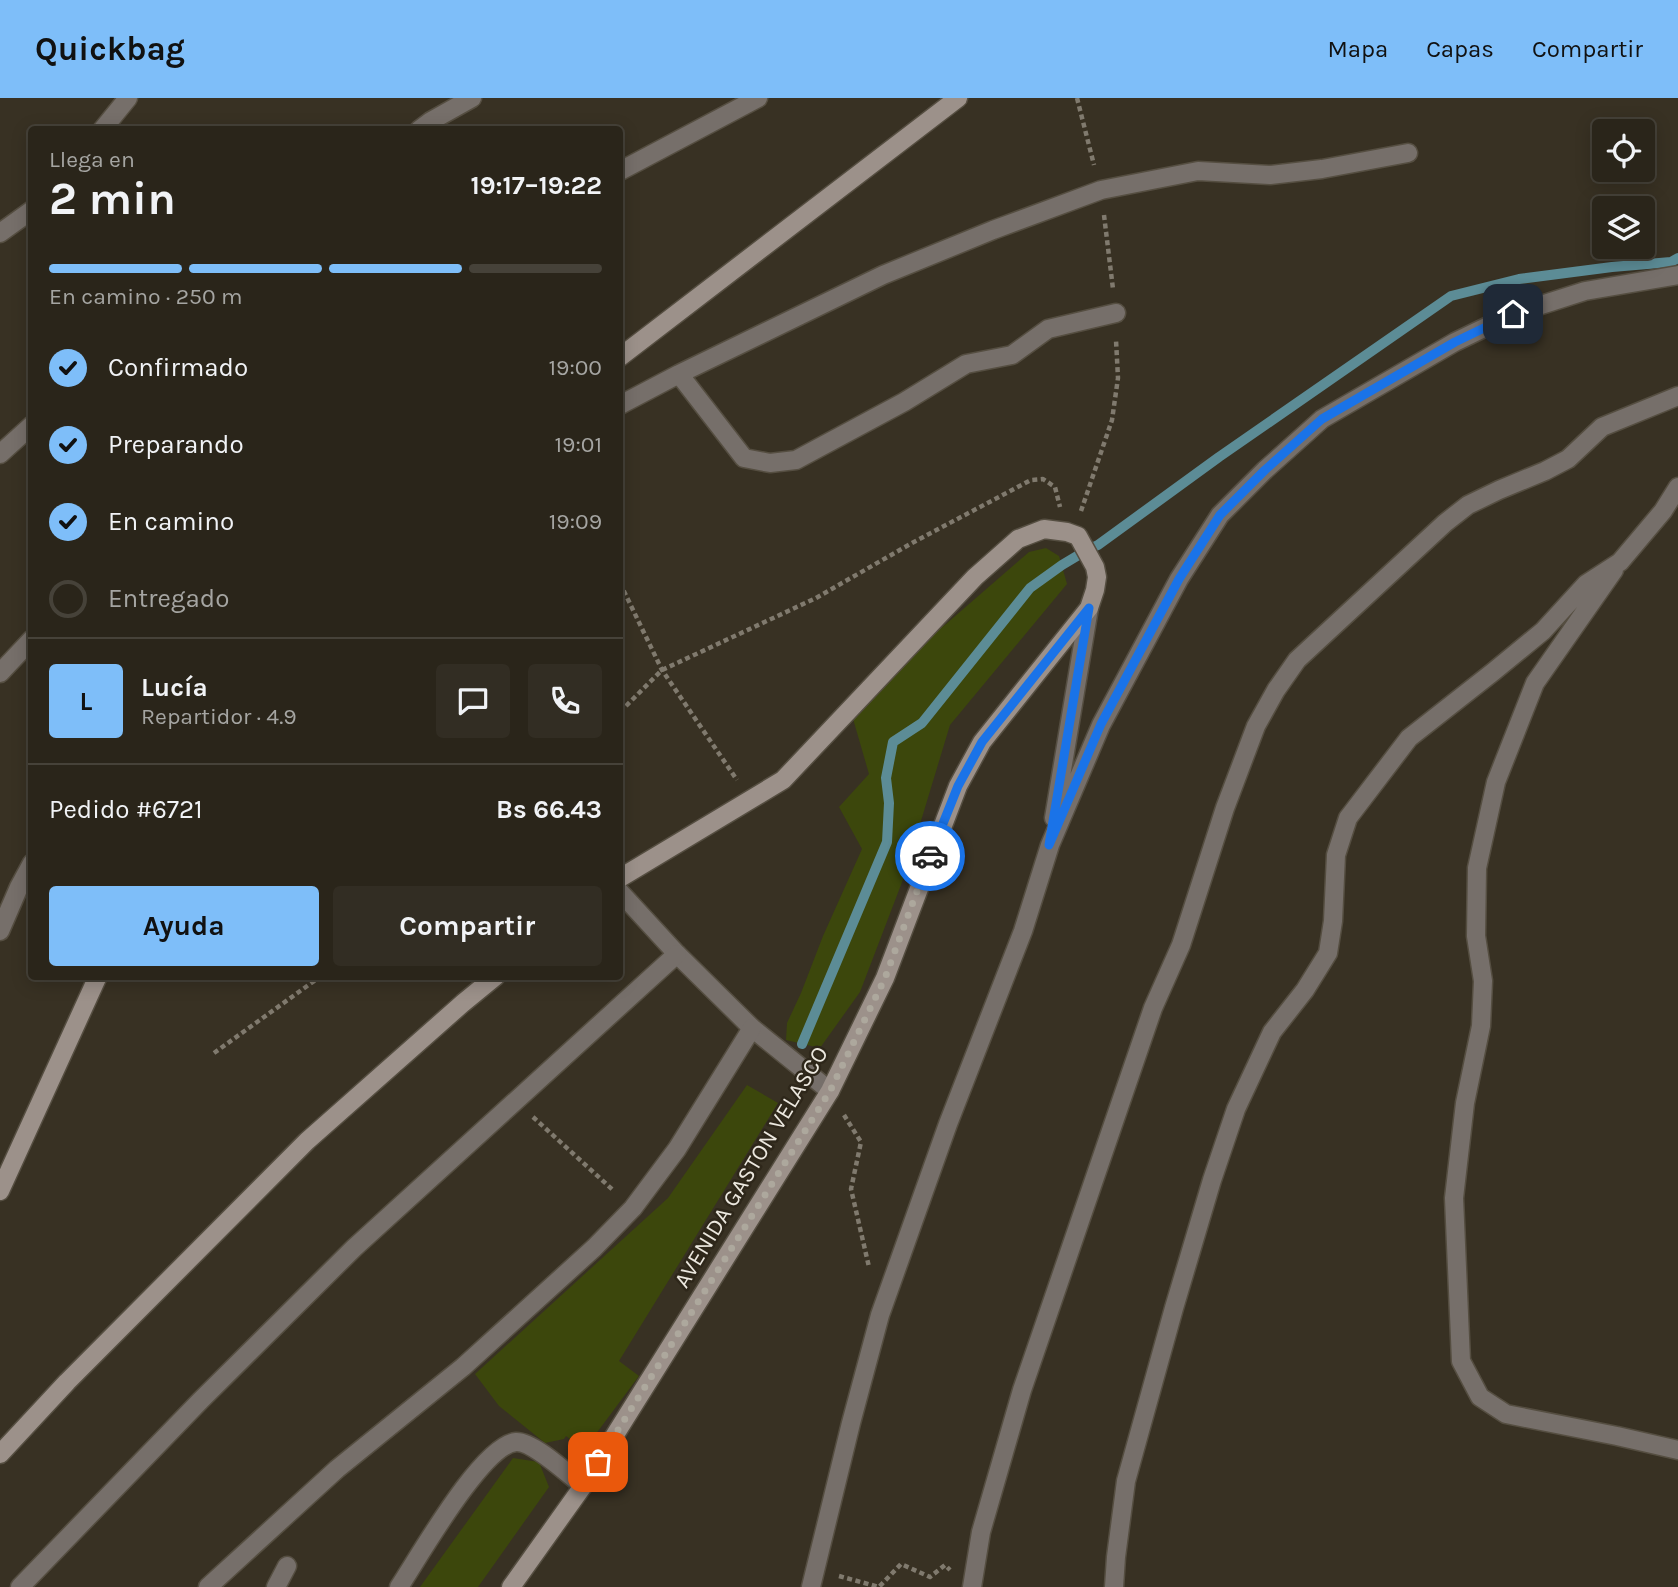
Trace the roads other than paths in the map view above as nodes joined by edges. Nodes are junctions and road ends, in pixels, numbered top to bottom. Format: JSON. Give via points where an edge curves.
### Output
{"nodes":[{"id":1,"x":128,"y":98,"type":"edge"},
{"id":2,"x":472,"y":98,"type":"edge"},
{"id":3,"x":758,"y":98,"type":"edge"},
{"id":4,"x":958,"y":98,"type":"edge"},
{"id":5,"x":106,"y":126,"type":"edge"},
{"id":6,"x":424,"y":126,"type":"edge"},
{"id":7,"x":1408,"y":153,"type":"dead end"},
{"id":8,"x":623,"y":169,"type":"edge"},
{"id":9,"x":28,"y":213,"type":"edge"},
{"id":10,"x":0,"y":233,"type":"edge"},
{"id":11,"x":1678,"y":275,"type":"edge"},
{"id":12,"x":1116,"y":313,"type":"dead end"},
{"id":13,"x":623,"y":356,"type":"edge"},
{"id":14,"x":678,"y":374,"type":"junction"},
{"id":15,"x":1678,"y":396,"type":"edge"},
{"id":16,"x":623,"y":403,"type":"edge"},
{"id":17,"x":28,"y":429,"type":"edge"},
{"id":18,"x":0,"y":454,"type":"edge"},
{"id":19,"x":1678,"y":487,"type":"edge"},
{"id":20,"x":1620,"y":562,"type":"junction"},
{"id":21,"x":1089,"y":608,"type":"junction"},
{"id":22,"x":28,"y":643,"type":"edge"},
{"id":23,"x":0,"y":673,"type":"edge"},
{"id":24,"x":1049,"y":845,"type":"junction"},
{"id":25,"x":28,"y":870,"type":"edge"},
{"id":26,"x":623,"y":876,"type":"edge"},
{"id":27,"x":623,"y":895,"type":"edge"},
{"id":28,"x":0,"y":931,"type":"edge"},
{"id":29,"x":677,"y":954,"type":"junction"},
{"id":30,"x":96,"y":980,"type":"edge"},
{"id":31,"x":491,"y":980,"type":"edge"},
{"id":32,"x":751,"y":1028,"type":"junction"},
{"id":33,"x":830,"y":1091,"type":"junction"},
{"id":34,"x":0,"y":1191,"type":"edge"},
{"id":35,"x":1678,"y":1450,"type":"edge"},
{"id":36,"x":0,"y":1454,"type":"edge"},
{"id":37,"x":583,"y":1486,"type":"junction"},
{"id":38,"x":287,"y":1566,"type":"dead end"},
{"id":39,"x":813,"y":1578,"type":"edge"},
{"id":40,"x":20,"y":1587,"type":"edge"},
{"id":41,"x":208,"y":1587,"type":"edge"},
{"id":42,"x":276,"y":1587,"type":"edge"},
{"id":43,"x":399,"y":1587,"type":"edge"},
{"id":44,"x":511,"y":1587,"type":"edge"},
{"id":45,"x":972,"y":1587,"type":"edge"},
{"id":46,"x":1114,"y":1587,"type":"edge"}],
"edges":[{"from":1,"to":5,"type":"street"},
{"from":2,"to":6,"type":"street"},
{"from":3,"to":8,"type":"street"},
{"from":4,"to":13,"type":"street"},
{"from":7,"to":14,"type":"street","via":[[1270,175],[1198,172],[1101,190],[883,275]]},
{"from":9,"to":10,"type":"street"},
{"from":11,"to":24,"type":"street","via":[[1585,290],[1513,314],[1322,419],[1265,470],[1220,515],[1179,579],[1101,724]]},
{"from":12,"to":14,"type":"street","via":[[1048,330],[1012,355],[966,364],[796,460],[770,463],[744,458]]},
{"from":14,"to":16,"type":"street"},
{"from":15,"to":45,"type":"street","via":[[1602,427],[1568,458],[1468,505],[1297,660],[1276,690],[1256,726],[1181,945],[1153,1008],[1022,1390],[981,1532]]},
{"from":17,"to":18,"type":"street"},
{"from":19,"to":20,"type":"street"},
{"from":20,"to":35,"type":"street","via":[[1535,683],[1496,782],[1477,868],[1482,1026],[1465,1103],[1454,1198],[1461,1362],[1480,1397],[1506,1414]]},
{"from":20,"to":46,"type":"street","via":[[1586,584],[1543,631],[1409,738],[1348,818],[1336,855],[1328,953],[1272,1032],[1236,1109],[1209,1193],[1126,1481]]},
{"from":21,"to":24,"type":"street"},
{"from":21,"to":26,"type":"street","name":"AVENIDA GASTON VELASCO","via":[[1096,590],[1095,567],[1072,534],[1044,529],[1018,539],[975,577],[783,780]]},
{"from":21,"to":33,"type":"street","name":"AVENIDA GASTON VELASCO","via":[[982,742],[958,786],[885,978]]},
{"from":22,"to":23,"type":"street"},
{"from":24,"to":39,"type":"street","via":[[1023,931],[880,1315]]},
{"from":25,"to":28,"type":"street"},
{"from":27,"to":29,"type":"street"},
{"from":29,"to":32,"type":"street"},
{"from":29,"to":40,"type":"street","via":[[345,1258]]},
{"from":30,"to":34,"type":"street"},
{"from":31,"to":36,"type":"street","via":[[307,1140]]},
{"from":32,"to":33,"type":"street"},
{"from":32,"to":41,"type":"street","via":[[677,1149],[633,1208],[463,1367],[337,1469]]},
{"from":33,"to":37,"type":"street","name":"AVENIDA GASTON VELASCO"},
{"from":37,"to":43,"type":"street","via":[[532,1446],[517,1442],[506,1446],[466,1483]]},
{"from":37,"to":44,"type":"street","name":"AVENIDA GASTON VELASCO"},
{"from":38,"to":42,"type":"street"}]}
